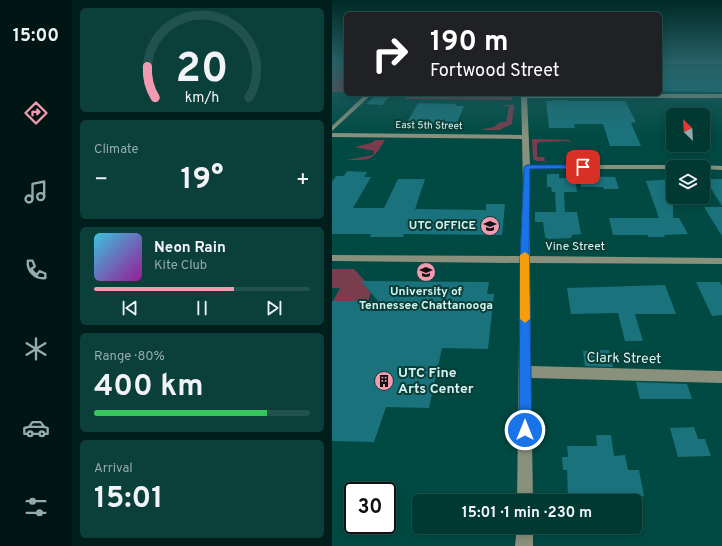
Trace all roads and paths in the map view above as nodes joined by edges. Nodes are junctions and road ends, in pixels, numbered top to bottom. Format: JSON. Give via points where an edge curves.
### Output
{"nodes":[{"id":1,"x":662,"y":95,"type":"edge"},
{"id":2,"x":368,"y":96,"type":"edge"},
{"id":3,"x":524,"y":96,"type":"edge"},
{"id":4,"x":722,"y":96,"type":"edge"},
{"id":5,"x":332,"y":129,"type":"edge"},
{"id":6,"x":332,"y":135,"type":"edge"},
{"id":7,"x":525,"y":137,"type":"junction"},
{"id":8,"x":527,"y":167,"type":"junction"},
{"id":9,"x":666,"y":167,"type":"edge"},
{"id":10,"x":710,"y":168,"type":"edge"},
{"id":11,"x":722,"y":168,"type":"edge"},
{"id":12,"x":332,"y":258,"type":"edge"},
{"id":13,"x":524,"y":260,"type":"junction"},
{"id":14,"x":722,"y":261,"type":"edge"},
{"id":15,"x":526,"y":372,"type":"junction"},
{"id":16,"x":722,"y":377,"type":"edge"},
{"id":17,"x":525,"y":494,"type":"edge"},
{"id":18,"x":525,"y":534,"type":"edge"},
{"id":19,"x":524,"y":546,"type":"edge"}],
"edges":[{"from":1,"to":4,"type":"street"},
{"from":2,"to":5,"type":"street"},
{"from":3,"to":7,"type":"street"},
{"from":6,"to":7,"type":"street","name":"East 5th Street"},
{"from":7,"to":8,"type":"street"},
{"from":8,"to":9,"type":"street"},
{"from":8,"to":13,"type":"street"},
{"from":10,"to":11,"type":"street"},
{"from":12,"to":13,"type":"street","name":"Vine Street"},
{"from":13,"to":14,"type":"street","name":"Vine Street"},
{"from":13,"to":15,"type":"street"},
{"from":15,"to":16,"type":"street","name":"Clark Street"},
{"from":15,"to":17,"type":"street"},
{"from":18,"to":19,"type":"street"}]}
